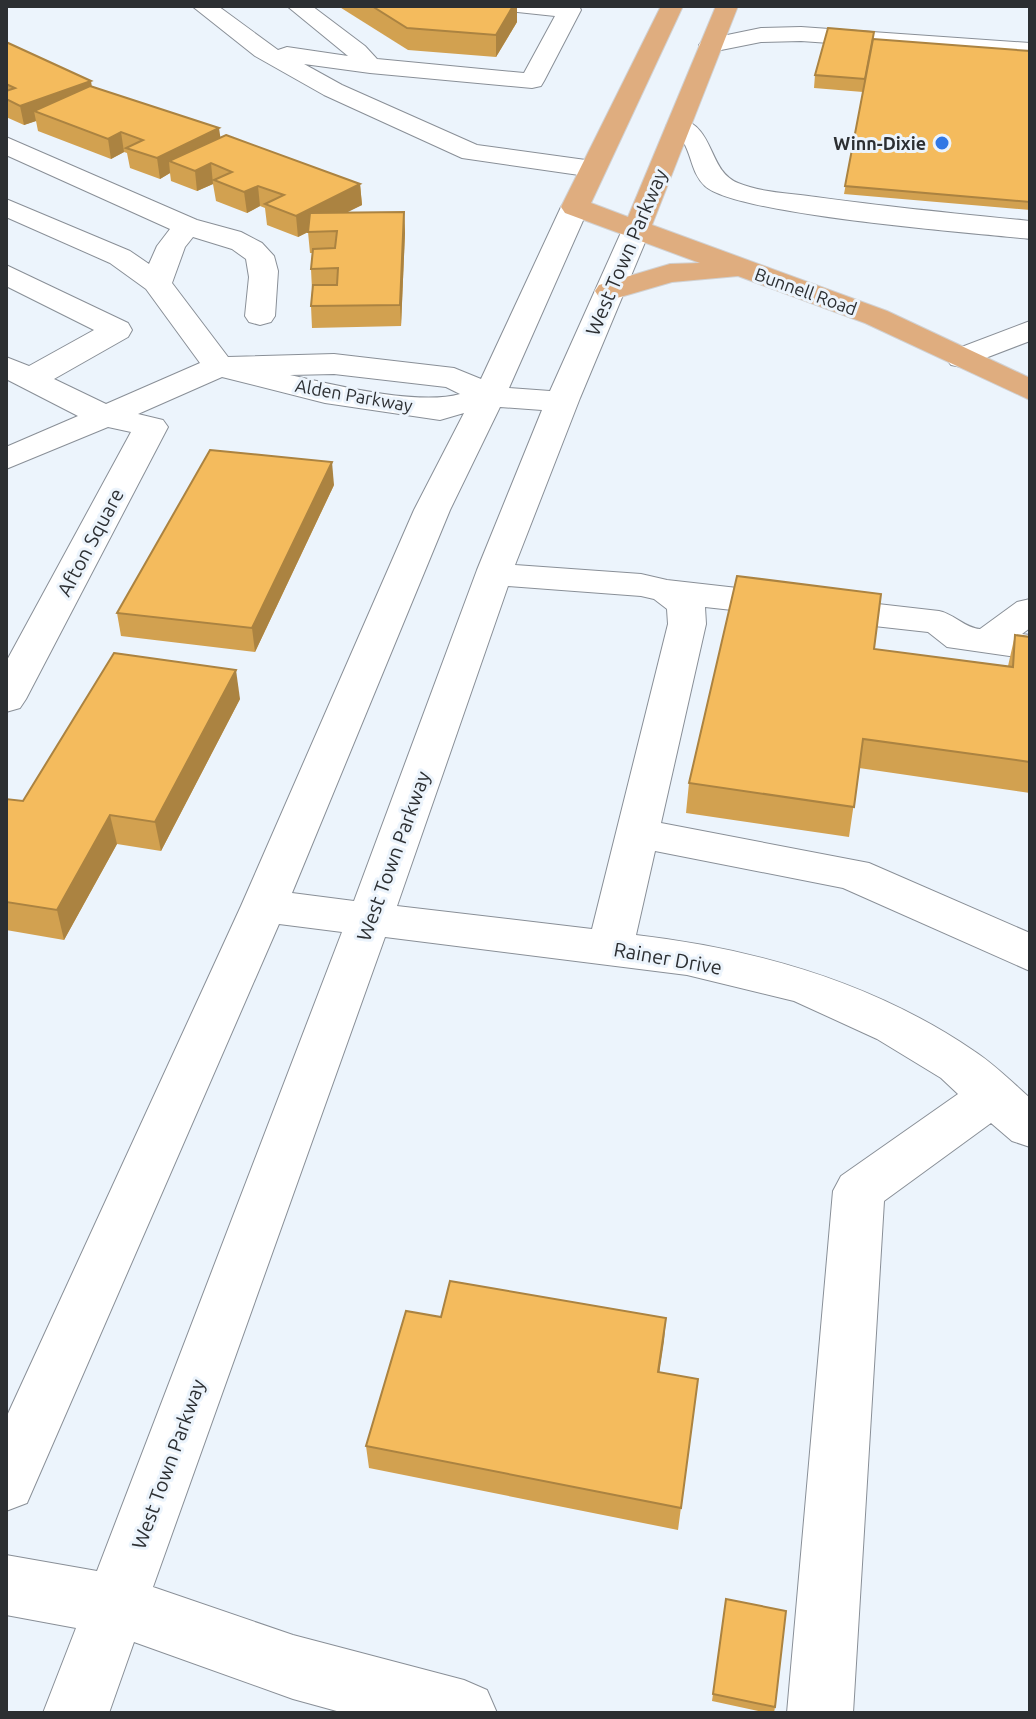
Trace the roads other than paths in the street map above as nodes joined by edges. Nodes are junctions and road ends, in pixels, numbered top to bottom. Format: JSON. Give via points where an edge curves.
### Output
{"nodes":[{"id":1,"x":203,"y":6,"type":"edge"},
{"id":2,"x":298,"y":6,"type":"edge"},
{"id":3,"x":515,"y":6,"type":"edge"},
{"id":4,"x":672,"y":6,"type":"edge"},
{"id":5,"x":727,"y":6,"type":"edge"},
{"id":6,"x":711,"y":45,"type":"junction"},
{"id":7,"x":1030,"y":50,"type":"edge"},
{"id":8,"x":263,"y":51,"type":"junction"},
{"id":9,"x":370,"y":66,"type":"junction"},
{"id":10,"x":679,"y":126,"type":"junction"},
{"id":11,"x":6,"y":145,"type":"edge"},
{"id":12,"x":584,"y":188,"type":"junction"},
{"id":13,"x":6,"y":207,"type":"edge"},
{"id":14,"x":178,"y":221,"type":"junction"},
{"id":15,"x":637,"y":228,"type":"junction"},
{"id":16,"x":1030,"y":230,"type":"edge"},
{"id":17,"x":116,"y":255,"type":"junction"},
{"id":18,"x":751,"y":270,"type":"junction"},
{"id":19,"x":6,"y":274,"type":"edge"},
{"id":20,"x":157,"y":283,"type":"junction"},
{"id":21,"x":610,"y":291,"type":"junction"},
{"id":22,"x":260,"y":316,"type":"dead end"},
{"id":23,"x":1030,"y":330,"type":"edge"},
{"id":24,"x":962,"y":358,"type":"junction"},
{"id":25,"x":219,"y":367,"type":"junction"},
{"id":26,"x":18,"y":373,"type":"edge"},
{"id":27,"x":1030,"y":390,"type":"edge"},
{"id":28,"x":489,"y":396,"type":"junction"},
{"id":29,"x":561,"y":402,"type":"junction"},
{"id":30,"x":104,"y":416,"type":"junction"},
{"id":31,"x":6,"y":459,"type":"edge"},
{"id":32,"x":494,"y":574,"type":"junction"},
{"id":33,"x":667,"y":591,"type":"junction"},
{"id":34,"x":1030,"y":610,"type":"edge"},
{"id":35,"x":987,"y":643,"type":"junction"},
{"id":36,"x":1030,"y":647,"type":"edge"},
{"id":37,"x":6,"y":699,"type":"edge"},
{"id":38,"x":638,"y":833,"type":"junction"},
{"id":39,"x":264,"y":906,"type":"junction"},
{"id":40,"x":372,"y":917,"type":"junction"},
{"id":41,"x":610,"y":948,"type":"junction"},
{"id":42,"x":1030,"y":954,"type":"edge"},
{"id":43,"x":1011,"y":1111,"type":"edge"},
{"id":44,"x":6,"y":1483,"type":"edge"},
{"id":45,"x":6,"y":1585,"type":"edge"},
{"id":46,"x":115,"y":1605,"type":"junction"},
{"id":47,"x":76,"y":1713,"type":"edge"},
{"id":48,"x":464,"y":1713,"type":"edge"},
{"id":49,"x":820,"y":1713,"type":"edge"}],
"edges":[{"from":1,"to":8,"type":"street"},
{"from":2,"to":9,"type":"street"},
{"from":3,"to":9,"type":"street","via":[[570,10],[532,81]]},
{"from":4,"to":12,"type":"main road"},
{"from":5,"to":6,"type":"main road","name":"West Town Parkway"},
{"from":6,"to":7,"type":"street","via":[[801,34]]},
{"from":6,"to":10,"type":"main road","name":"West Town Parkway"},
{"from":8,"to":9,"type":"street"},
{"from":8,"to":12,"type":"street","via":[[333,90],[471,152]]},
{"from":10,"to":15,"type":"main road","name":"West Town Parkway"},
{"from":10,"to":16,"type":"street","via":[[697,139],[707,171],[725,187],[859,212]]},
{"from":11,"to":14,"type":"street"},
{"from":12,"to":15,"type":"main road","name":"Bunnell Road"},
{"from":12,"to":28,"type":"street"},
{"from":13,"to":17,"type":"street"},
{"from":14,"to":17,"type":"street"},
{"from":14,"to":20,"type":"street"},
{"from":14,"to":22,"type":"street","via":[[249,246],[261,256]]},
{"from":15,"to":18,"type":"main road","name":"Bunnell Road"},
{"from":15,"to":21,"type":"street","name":"West Town Parkway"},
{"from":17,"to":20,"type":"street"},
{"from":18,"to":21,"type":"main road","via":[[670,273]]},
{"from":18,"to":24,"type":"main road","name":"Bunnell Road","via":[[876,317]]},
{"from":19,"to":26,"type":"street","name":"Afton Square","via":[[117,330]]},
{"from":20,"to":25,"type":"street"},
{"from":21,"to":29,"type":"street","name":"West Town Parkway"},
{"from":23,"to":24,"type":"street"},
{"from":24,"to":27,"type":"main road","name":"Bunnell Road"},
{"from":25,"to":28,"type":"street","name":"Alden Parkway","via":[[325,393],[440,410]]},
{"from":25,"to":30,"type":"street"},
{"from":26,"to":30,"type":"street","name":"Afton Square"},
{"from":28,"to":29,"type":"street","name":"Alden Parkway"},
{"from":28,"to":39,"type":"street","via":[[432,510]]},
{"from":29,"to":32,"type":"street","name":"West Town Parkway"},
{"from":30,"to":31,"type":"street"},
{"from":30,"to":37,"type":"street","name":"Afton Square","via":[[151,427]]},
{"from":32,"to":33,"type":"street"},
{"from":32,"to":40,"type":"street","name":"West Town Parkway"},
{"from":33,"to":35,"type":"street","via":[[939,622],[961,639]]},
{"from":33,"to":38,"type":"street","via":[[686,605],[687,624]]},
{"from":34,"to":35,"type":"street"},
{"from":35,"to":36,"type":"street"},
{"from":38,"to":41,"type":"street"},
{"from":38,"to":42,"type":"street","via":[[853,874]]},
{"from":39,"to":40,"type":"street","name":"Rainer Drive"},
{"from":39,"to":44,"type":"street"},
{"from":40,"to":41,"type":"street","name":"Rainer Drive"},
{"from":40,"to":46,"type":"street","name":"West Town Parkway"},
{"from":41,"to":43,"type":"street","name":"Rainer Drive","via":[[687,958],[806,986],[894,1026],[958,1065]]},
{"from":43,"to":49,"type":"street","via":[[859,1191]]},
{"from":45,"to":46,"type":"street"},
{"from":46,"to":47,"type":"street","name":"West Town Parkway"},
{"from":46,"to":48,"type":"street","via":[[293,1667]]}]}
